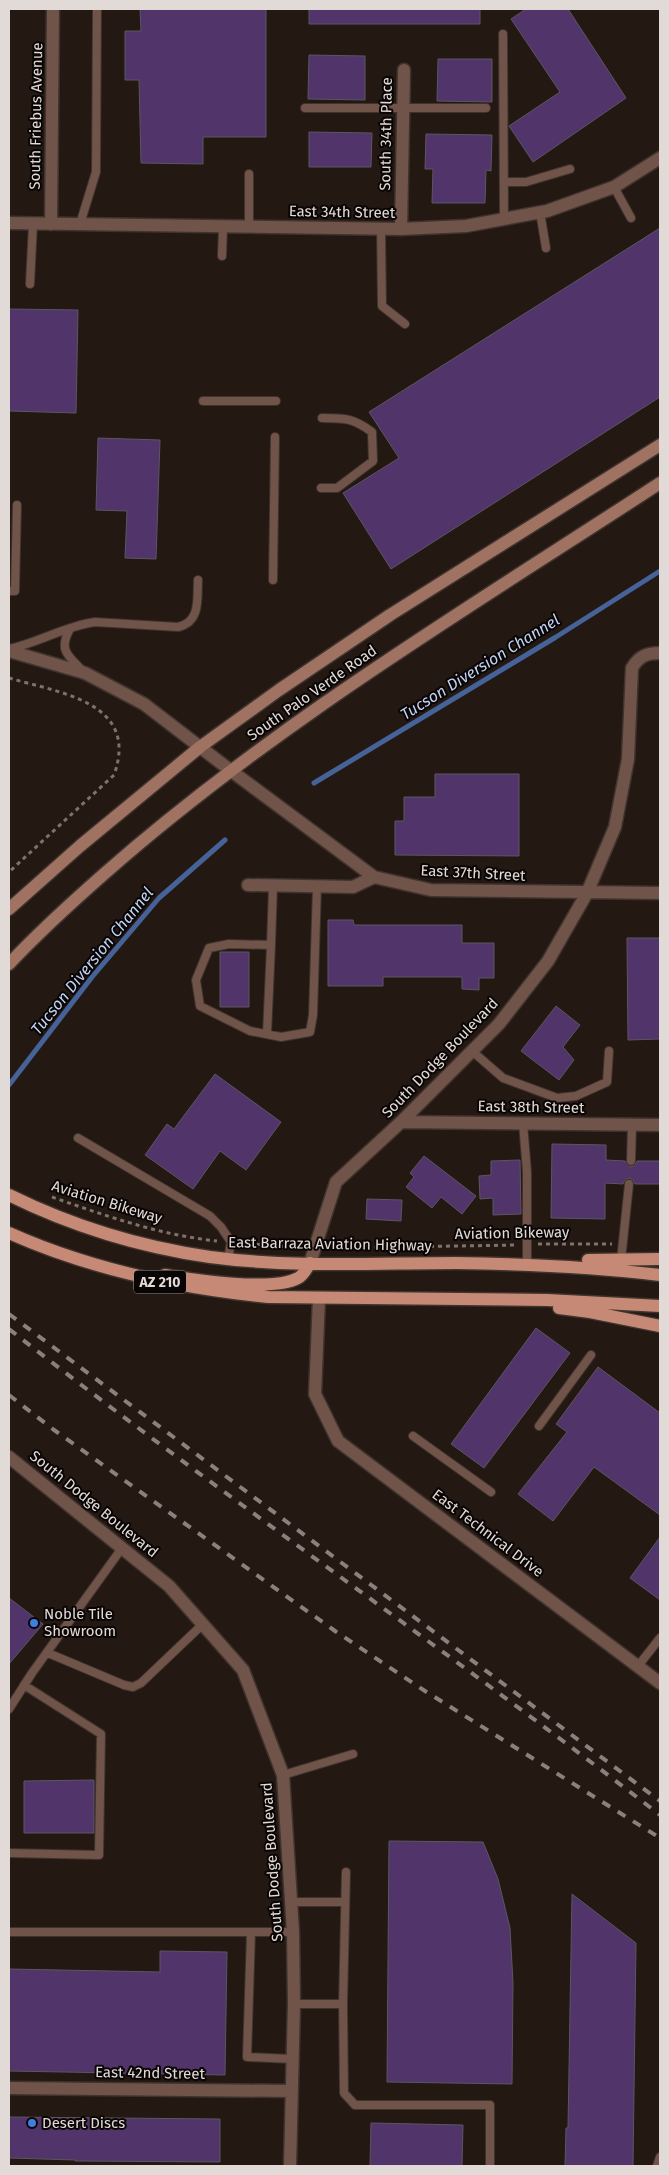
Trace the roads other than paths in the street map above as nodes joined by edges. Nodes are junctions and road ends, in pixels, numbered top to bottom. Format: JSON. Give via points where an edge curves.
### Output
{"nodes":[{"id":1,"x":54,"y":9,"type":"edge"},
{"id":2,"x":97,"y":9,"type":"edge"},
{"id":3,"x":502,"y":34,"type":"dead end"},
{"id":4,"x":404,"y":70,"type":"dead end"},
{"id":5,"x":305,"y":108,"type":"dead end"},
{"id":6,"x":403,"y":108,"type":"junction"},
{"id":7,"x":486,"y":108,"type":"dead end"},
{"id":8,"x":660,"y":158,"type":"edge"},
{"id":9,"x":570,"y":169,"type":"dead end"},
{"id":10,"x":249,"y":174,"type":"dead end"},
{"id":11,"x":504,"y":182,"type":"junction"},
{"id":12,"x":614,"y":188,"type":"junction"},
{"id":13,"x":540,"y":212,"type":"junction"},
{"id":14,"x":631,"y":218,"type":"dead end"},
{"id":15,"x":504,"y":219,"type":"junction"},
{"id":16,"x":9,"y":223,"type":"edge"},
{"id":17,"x":33,"y":224,"type":"junction"},
{"id":18,"x":51,"y":224,"type":"junction"},
{"id":19,"x":80,"y":224,"type":"junction"},
{"id":20,"x":223,"y":227,"type":"junction"},
{"id":21,"x":249,"y":227,"type":"junction"},
{"id":22,"x":382,"y":229,"type":"junction"},
{"id":23,"x":400,"y":229,"type":"junction"},
{"id":24,"x":546,"y":248,"type":"dead end"},
{"id":25,"x":222,"y":256,"type":"dead end"},
{"id":26,"x":30,"y":284,"type":"dead end"},
{"id":27,"x":405,"y":324,"type":"dead end"},
{"id":28,"x":204,"y":401,"type":"dead end"},
{"id":29,"x":276,"y":401,"type":"dead end"},
{"id":30,"x":322,"y":418,"type":"dead end"},
{"id":31,"x":275,"y":437,"type":"dead end"},
{"id":32,"x":660,"y":445,"type":"edge"},
{"id":33,"x":660,"y":483,"type":"edge"},
{"id":34,"x":321,"y":488,"type":"dead end"},
{"id":35,"x":17,"y":505,"type":"dead end"},
{"id":36,"x":198,"y":580,"type":"dead end"},
{"id":37,"x":273,"y":580,"type":"dead end"},
{"id":38,"x":9,"y":591,"type":"edge"},
{"id":39,"x":70,"y":629,"type":"junction"},
{"id":40,"x":9,"y":650,"type":"edge"},
{"id":41,"x":660,"y":653,"type":"edge"},
{"id":42,"x":85,"y":673,"type":"junction"},
{"id":43,"x":200,"y":747,"type":"junction"},
{"id":44,"x":230,"y":770,"type":"junction"},
{"id":45,"x":374,"y":877,"type":"junction"},
{"id":46,"x":248,"y":885,"type":"dead end"},
{"id":47,"x":273,"y":886,"type":"junction"},
{"id":48,"x":317,"y":887,"type":"junction"},
{"id":49,"x":587,"y":893,"type":"junction"},
{"id":50,"x":660,"y":893,"type":"edge"},
{"id":51,"x":9,"y":909,"type":"edge"},
{"id":52,"x":271,"y":945,"type":"junction"},
{"id":53,"x":9,"y":964,"type":"edge"},
{"id":54,"x":267,"y":1034,"type":"junction"},
{"id":55,"x":472,"y":1051,"type":"junction"},
{"id":56,"x":610,"y":1051,"type":"dead end"},
{"id":57,"x":401,"y":1122,"type":"junction"},
{"id":58,"x":523,"y":1123,"type":"junction"},
{"id":59,"x":632,"y":1124,"type":"junction"},
{"id":60,"x":660,"y":1125,"type":"edge"},
{"id":61,"x":78,"y":1138,"type":"dead end"},
{"id":62,"x":631,"y":1161,"type":"dead end"},
{"id":63,"x":629,"y":1184,"type":"dead end"},
{"id":64,"x":9,"y":1195,"type":"edge"},
{"id":65,"x":9,"y":1232,"type":"edge"},
{"id":66,"x":228,"y":1259,"type":"junction"},
{"id":67,"x":660,"y":1259,"type":"edge"},
{"id":68,"x":621,"y":1260,"type":"junction"},
{"id":69,"x":527,"y":1262,"type":"junction"},
{"id":70,"x":310,"y":1263,"type":"junction"},
{"id":71,"x":457,"y":1263,"type":"junction"},
{"id":72,"x":660,"y":1274,"type":"edge"},
{"id":73,"x":319,"y":1298,"type":"junction"},
{"id":74,"x":454,"y":1300,"type":"junction"},
{"id":75,"x":660,"y":1306,"type":"edge"},
{"id":76,"x":660,"y":1326,"type":"edge"},
{"id":77,"x":591,"y":1355,"type":"dead end"},
{"id":78,"x":539,"y":1426,"type":"dead end"},
{"id":79,"x":413,"y":1436,"type":"dead end"},
{"id":80,"x":9,"y":1457,"type":"edge"},
{"id":81,"x":492,"y":1492,"type":"dead end"},
{"id":82,"x":122,"y":1548,"type":"junction"},
{"id":83,"x":203,"y":1624,"type":"junction"},
{"id":84,"x":660,"y":1638,"type":"edge"},
{"id":85,"x":48,"y":1653,"type":"junction"},
{"id":86,"x":638,"y":1666,"type":"junction"},
{"id":87,"x":660,"y":1683,"type":"edge"},
{"id":88,"x":24,"y":1685,"type":"junction"},
{"id":89,"x":9,"y":1709,"type":"edge"},
{"id":90,"x":353,"y":1754,"type":"dead end"},
{"id":91,"x":283,"y":1775,"type":"junction"},
{"id":92,"x":9,"y":1853,"type":"edge"},
{"id":93,"x":346,"y":1872,"type":"dead end"},
{"id":94,"x":292,"y":1902,"type":"junction"},
{"id":95,"x":345,"y":1902,"type":"junction"},
{"id":96,"x":9,"y":1932,"type":"edge"},
{"id":97,"x":251,"y":1932,"type":"junction"},
{"id":98,"x":293,"y":1932,"type":"junction"},
{"id":99,"x":294,"y":2004,"type":"junction"},
{"id":100,"x":343,"y":2004,"type":"junction"},
{"id":101,"x":292,"y":2059,"type":"junction"},
{"id":102,"x":9,"y":2088,"type":"edge"},
{"id":103,"x":291,"y":2091,"type":"junction"},
{"id":104,"x":660,"y":2157,"type":"edge"},
{"id":105,"x":290,"y":2166,"type":"edge"},
{"id":106,"x":490,"y":2166,"type":"edge"},
{"id":107,"x":657,"y":2166,"type":"edge"}],
"edges":[{"from":1,"to":18,"type":"street","name":"South Friebus Avenue"},
{"from":2,"to":19,"type":"lane","via":[[96,172]]},
{"from":3,"to":11,"type":"lane"},
{"from":4,"to":6,"type":"street","name":"South 34th Place"},
{"from":5,"to":6,"type":"lane"},
{"from":6,"to":7,"type":"lane"},
{"from":6,"to":23,"type":"street","name":"South 34th Place"},
{"from":8,"to":12,"type":"street","name":"East 34th Street"},
{"from":9,"to":11,"type":"lane","via":[[526,182]]},
{"from":10,"to":21,"type":"lane"},
{"from":11,"to":15,"type":"lane"},
{"from":12,"to":13,"type":"street","name":"East 34th Street"},
{"from":12,"to":14,"type":"lane"},
{"from":13,"to":15,"type":"street","name":"East 34th Street"},
{"from":13,"to":24,"type":"lane"},
{"from":15,"to":23,"type":"street","name":"East 34th Street","via":[[466,226]]},
{"from":16,"to":17,"type":"street","name":"East 34th Street"},
{"from":17,"to":18,"type":"street","name":"East 34th Street"},
{"from":17,"to":26,"type":"lane"},
{"from":18,"to":19,"type":"street","name":"East 34th Street"},
{"from":19,"to":20,"type":"street","name":"East 34th Street"},
{"from":20,"to":21,"type":"street","name":"East 34th Street"},
{"from":20,"to":25,"type":"lane"},
{"from":21,"to":22,"type":"street","name":"East 34th Street"},
{"from":22,"to":23,"type":"street","name":"East 34th Street"},
{"from":22,"to":27,"type":"lane","via":[[382,306]]},
{"from":28,"to":29,"type":"lane"},
{"from":30,"to":34,"type":"lane","via":[[357,421],[372,432],[373,461],[337,488]]},
{"from":31,"to":37,"type":"lane"},
{"from":32,"to":43,"type":"main road","name":"South Palo Verde Road","via":[[390,615]]},
{"from":33,"to":44,"type":"main road","name":"South Palo Verde Road","via":[[317,706]]},
{"from":35,"to":38,"type":"lane","via":[[15,591]]},
{"from":36,"to":39,"type":"lane","via":[[196,616],[188,625],[99,621]]},
{"from":39,"to":40,"type":"lane"},
{"from":39,"to":42,"type":"lane","via":[[64,640],[66,655]]},
{"from":40,"to":42,"type":"street","name":"East 37th Street"},
{"from":41,"to":49,"type":"street","name":"South Dodge Boulevard","via":[[645,654],[632,668],[628,759],[615,827]]},
{"from":42,"to":43,"type":"street","name":"East 37th Street","via":[[144,704]]},
{"from":43,"to":44,"type":"street","name":"East 37th Street"},
{"from":43,"to":51,"type":"main road","name":"South Palo Verde Road"},
{"from":44,"to":45,"type":"street","name":"East 37th Street"},
{"from":44,"to":53,"type":"main road","name":"South Palo Verde Road","via":[[148,836],[36,935]]},
{"from":45,"to":48,"type":"street","via":[[353,887]]},
{"from":45,"to":49,"type":"street","name":"East 37th Street","via":[[431,890]]},
{"from":46,"to":47,"type":"street"},
{"from":47,"to":48,"type":"street"},
{"from":47,"to":52,"type":"lane"},
{"from":48,"to":54,"type":"lane","via":[[310,1032],[281,1037]]},
{"from":49,"to":50,"type":"street","name":"East 37th Street"},
{"from":49,"to":55,"type":"street","name":"South Dodge Boulevard","via":[[548,960],[499,1024]]},
{"from":52,"to":54,"type":"lane"},
{"from":52,"to":54,"type":"lane","via":[[229,944],[209,948],[196,980],[200,1006],[250,1031]]},
{"from":55,"to":56,"type":"lane","via":[[503,1078],[557,1098],[576,1096],[607,1082]]},
{"from":55,"to":57,"type":"street","name":"South Dodge Boulevard"},
{"from":57,"to":58,"type":"street","name":"East 38th Street"},
{"from":57,"to":70,"type":"street","name":"South Dodge Boulevard","via":[[336,1182]]},
{"from":58,"to":59,"type":"street","name":"East 38th Street"},
{"from":58,"to":69,"type":"lane","via":[[527,1172]]},
{"from":59,"to":60,"type":"street","name":"East 38th Street"},
{"from":59,"to":62,"type":"lane"},
{"from":61,"to":66,"type":"lane","via":[[210,1216],[231,1242]]},
{"from":63,"to":68,"type":"lane"},
{"from":64,"to":66,"type":"main road","name":"East Barraza Aviation Highway","number":"AZ 210","via":[[69,1221],[126,1240]]},
{"from":65,"to":70,"type":"main road","via":[[102,1262],[182,1278],[270,1284],[288,1282],[300,1278]]},
{"from":65,"to":73,"type":"main road","number":"AZ 210","via":[[66,1257],[165,1283],[268,1298]]},
{"from":66,"to":70,"type":"main road","name":"East Barraza Aviation Highway","number":"AZ 210"},
{"from":67,"to":68,"type":"main road"},
{"from":68,"to":69,"type":"main road"},
{"from":69,"to":71,"type":"main road"},
{"from":70,"to":71,"type":"main road","name":"East Barraza Aviation Highway","number":"AZ 210"},
{"from":71,"to":72,"type":"main road","name":"East Barraza Aviation Highway","number":"AZ 210"},
{"from":73,"to":74,"type":"main road","number":"AZ 210"},
{"from":73,"to":86,"type":"street","name":"East Technical Drive","via":[[315,1394],[338,1441]]},
{"from":74,"to":75,"type":"main road","number":"AZ 210","via":[[547,1300]]},
{"from":74,"to":76,"type":"main road","via":[[531,1304]]},
{"from":77,"to":78,"type":"lane"},
{"from":79,"to":81,"type":"lane"},
{"from":80,"to":82,"type":"street","name":"South Dodge Boulevard"},
{"from":82,"to":83,"type":"street","name":"South Dodge Boulevard","via":[[169,1586]]},
{"from":82,"to":85,"type":"lane"},
{"from":83,"to":85,"type":"lane","via":[[133,1687]]},
{"from":83,"to":91,"type":"street","name":"South Dodge Boulevard","via":[[243,1670]]},
{"from":84,"to":86,"type":"lane"},
{"from":85,"to":88,"type":"lane"},
{"from":86,"to":87,"type":"street","name":"East Technical Drive"},
{"from":88,"to":89,"type":"lane"},
{"from":88,"to":92,"type":"lane","via":[[101,1734],[99,1854]]},
{"from":90,"to":91,"type":"lane"},
{"from":91,"to":94,"type":"street","name":"South Dodge Boulevard"},
{"from":93,"to":95,"type":"lane"},
{"from":94,"to":95,"type":"lane"},
{"from":94,"to":98,"type":"street","name":"South Dodge Boulevard"},
{"from":95,"to":100,"type":"lane"},
{"from":96,"to":97,"type":"lane"},
{"from":97,"to":98,"type":"lane"},
{"from":97,"to":101,"type":"lane","via":[[247,2057]]},
{"from":98,"to":99,"type":"street","name":"South Dodge Boulevard"},
{"from":99,"to":100,"type":"lane"},
{"from":99,"to":101,"type":"street","name":"South Dodge Boulevard"},
{"from":100,"to":106,"type":"lane","via":[[344,2093],[355,2105],[490,2105]]},
{"from":101,"to":103,"type":"street","name":"South Dodge Boulevard"},
{"from":102,"to":103,"type":"street","name":"East 42nd Street"},
{"from":103,"to":105,"type":"street","name":"South Dodge Boulevard"},
{"from":104,"to":107,"type":"lane"}]}
